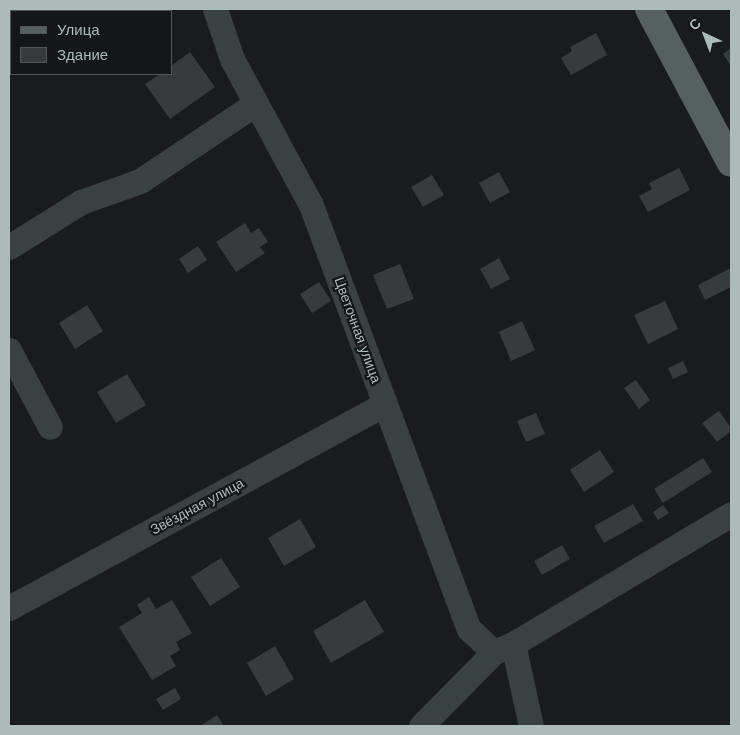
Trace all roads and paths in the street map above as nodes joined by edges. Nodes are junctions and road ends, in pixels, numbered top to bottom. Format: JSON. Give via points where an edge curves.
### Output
{"nodes":[{"id":1,"x":215,"y":9,"type":"edge"},
{"id":2,"x":649,"y":9,"type":"edge"},
{"id":3,"x":254,"y":104,"type":"junction"},
{"id":4,"x":731,"y":163,"type":"edge"},
{"id":5,"x":9,"y":247,"type":"edge"},
{"id":6,"x":9,"y":350,"type":"edge"},
{"id":7,"x":385,"y":404,"type":"junction"},
{"id":8,"x":50,"y":427,"type":"dead end"},
{"id":9,"x":731,"y":514,"type":"edge"},
{"id":10,"x":9,"y":608,"type":"edge"},
{"id":11,"x":503,"y":648,"type":"junction"},
{"id":12,"x":421,"y":726,"type":"edge"},
{"id":13,"x":531,"y":726,"type":"edge"}],
"edges":[{"from":1,"to":3,"type":"street","name":"Цветочная улица","via":[[232,59]]},
{"from":2,"to":4,"type":"main road"},
{"from":3,"to":5,"type":"street","via":[[140,181],[81,202]]},
{"from":3,"to":7,"type":"street","name":"Цветочная улица","via":[[311,205]]},
{"from":6,"to":8,"type":"street"},
{"from":7,"to":10,"type":"street","name":"Звёздная улица"},
{"from":7,"to":11,"type":"street","name":"Цветочная улица","via":[[468,629]]},
{"from":9,"to":11,"type":"street"},
{"from":11,"to":12,"type":"street"},
{"from":11,"to":13,"type":"street"}]}
